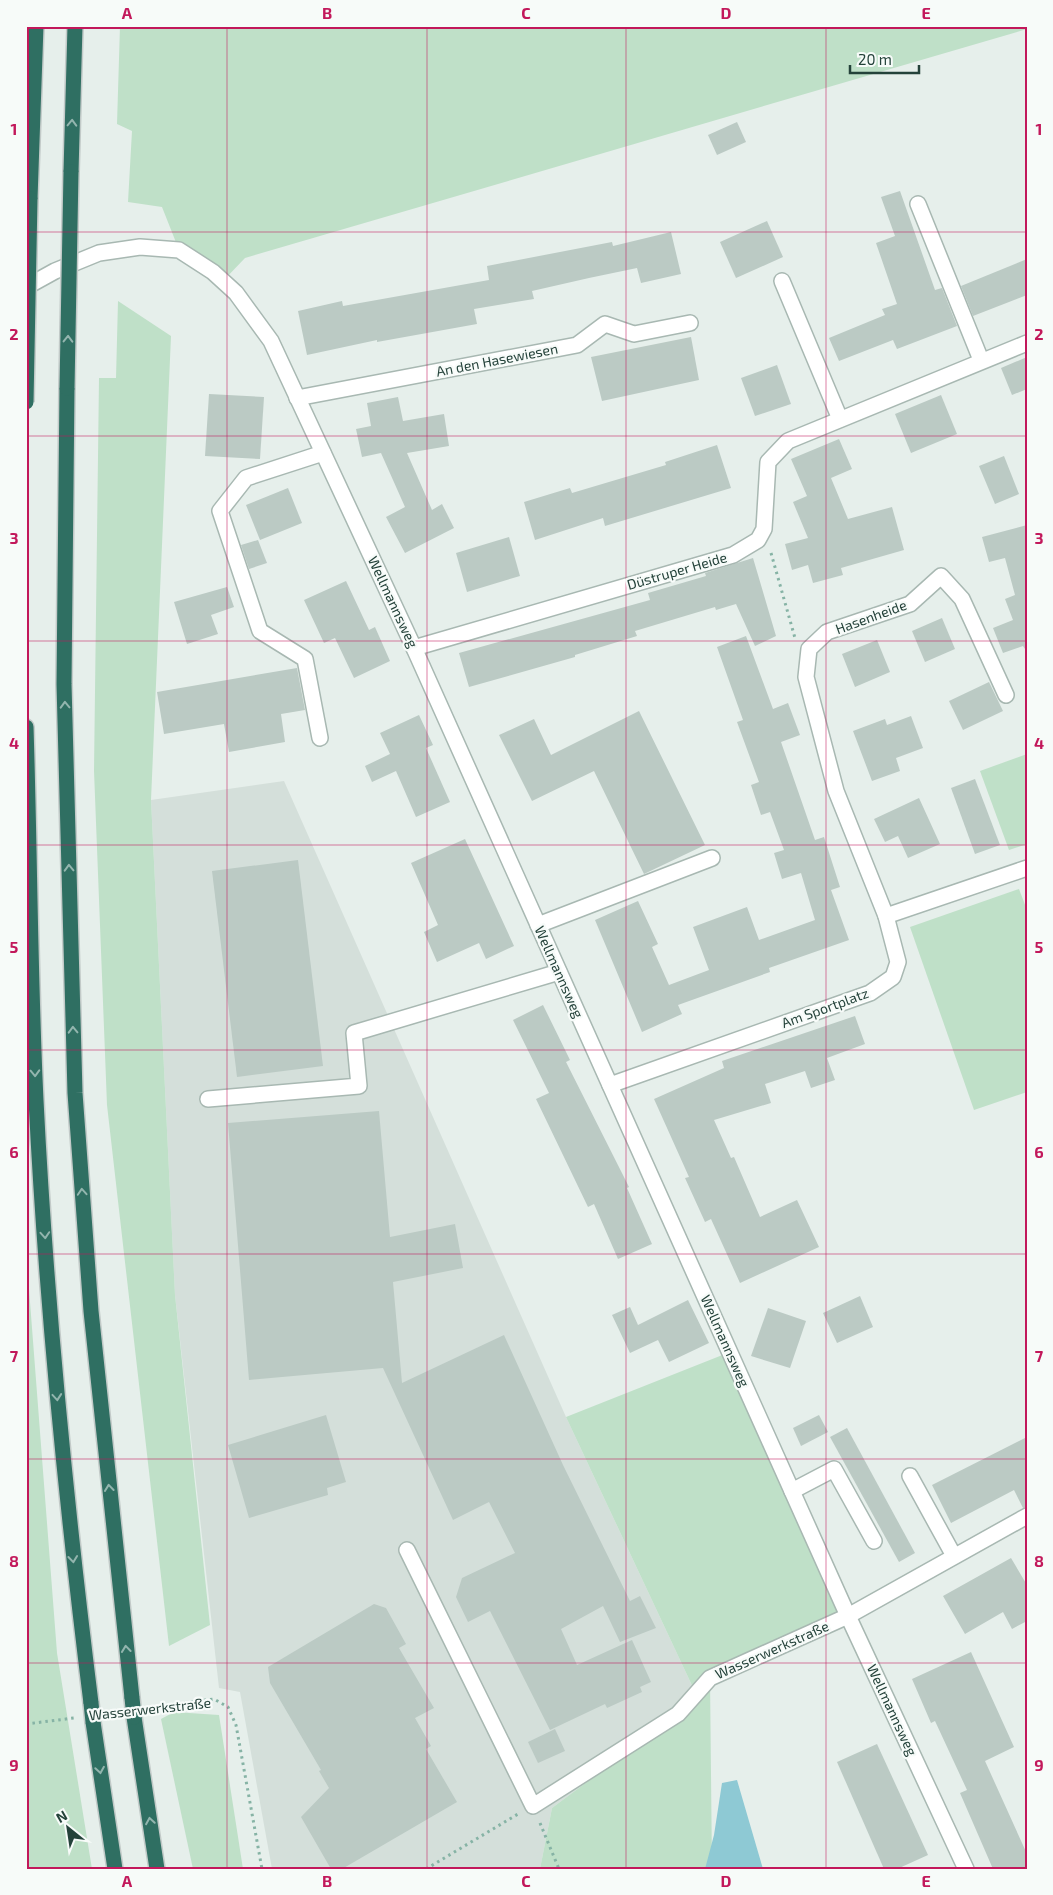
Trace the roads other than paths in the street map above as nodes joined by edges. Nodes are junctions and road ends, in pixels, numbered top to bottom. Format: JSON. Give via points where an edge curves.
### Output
{"nodes":[{"id":1,"x":36,"y":26,"type":"edge"},
{"id":2,"x":75,"y":26,"type":"edge"},
{"id":3,"x":918,"y":204,"type":"dead end"},
{"id":4,"x":782,"y":281,"type":"dead end"},
{"id":5,"x":26,"y":287,"type":"edge"},
{"id":6,"x":690,"y":323,"type":"dead end"},
{"id":7,"x":1027,"y":343,"type":"edge"},
{"id":8,"x":981,"y":360,"type":"junction"},
{"id":9,"x":297,"y":398,"type":"junction"},
{"id":10,"x":26,"y":402,"type":"edge"},
{"id":11,"x":840,"y":419,"type":"junction"},
{"id":12,"x":323,"y":453,"type":"junction"},
{"id":13,"x":414,"y":648,"type":"junction"},
{"id":14,"x":1006,"y":695,"type":"dead end"},
{"id":15,"x":26,"y":727,"type":"edge"},
{"id":16,"x":320,"y":738,"type":"dead end"},
{"id":17,"x":712,"y":858,"type":"dead end"},
{"id":18,"x":1027,"y":868,"type":"edge"},
{"id":19,"x":886,"y":916,"type":"junction"},
{"id":20,"x":538,"y":925,"type":"junction"},
{"id":21,"x":559,"y":972,"type":"junction"},
{"id":22,"x":610,"y":1085,"type":"junction"},
{"id":23,"x":208,"y":1099,"type":"dead end"},
{"id":24,"x":910,"y":1476,"type":"dead end"},
{"id":25,"x":792,"y":1491,"type":"junction"},
{"id":26,"x":1027,"y":1516,"type":"edge"},
{"id":27,"x":874,"y":1541,"type":"dead end"},
{"id":28,"x":407,"y":1550,"type":"dead end"},
{"id":29,"x":954,"y":1556,"type":"junction"},
{"id":30,"x":848,"y":1616,"type":"junction"},
{"id":31,"x":115,"y":1869,"type":"edge"},
{"id":32,"x":158,"y":1869,"type":"edge"},
{"id":33,"x":966,"y":1869,"type":"edge"}],
"edges":[{"from":1,"to":10,"type":"highway","bridge":true},
{"from":32,"to":2,"type":"highway","one_way":true,"bridge":true,"via":[[140,1712],[132,1698],[91,1311],[75,1093],[64,684]]},
{"from":3,"to":8,"type":"street"},
{"from":4,"to":11,"type":"street"},
{"from":5,"to":9,"type":"street","name":"Wellmannsweg","via":[[99,254],[140,247],[179,250],[213,272],[236,293],[271,341]]},
{"from":6,"to":9,"type":"street","name":"An den Hasewiesen","via":[[634,334],[605,324],[577,345]]},
{"from":7,"to":8,"type":"street"},
{"from":8,"to":11,"type":"street"},
{"from":9,"to":12,"type":"street","name":"Wellmannsweg"},
{"from":11,"to":13,"type":"street","name":"Düstruper Heide","via":[[788,441],[768,462],[764,529],[758,540],[733,555]]},
{"from":12,"to":13,"type":"street","name":"Wellmannsweg"},
{"from":12,"to":16,"type":"street","via":[[246,478],[220,511],[260,630],[306,660]]},
{"from":13,"to":20,"type":"street","name":"Wellmannsweg"},
{"from":14,"to":19,"type":"street","name":"Hasenheide","via":[[962,599],[941,576],[910,604],[827,632],[809,649],[806,677],[836,791]]},
{"from":15,"to":31,"type":"highway","one_way":true,"bridge":true,"via":[[36,1100],[50,1318],[73,1562]]},
{"from":17,"to":20,"type":"street"},
{"from":18,"to":19,"type":"street"},
{"from":19,"to":22,"type":"street","name":"Am Sportplatz","via":[[898,962],[894,977],[870,993]]},
{"from":20,"to":21,"type":"street","name":"Wellmannsweg"},
{"from":21,"to":22,"type":"street","name":"Wellmannsweg"},
{"from":21,"to":23,"type":"street","via":[[354,1033],[359,1086]]},
{"from":22,"to":25,"type":"street","name":"Wellmannsweg"},
{"from":24,"to":29,"type":"street"},
{"from":25,"to":27,"type":"street","via":[[834,1469]]},
{"from":25,"to":30,"type":"street","name":"Wellmannsweg"},
{"from":26,"to":29,"type":"street","name":"Wasserwerkstraße"},
{"from":28,"to":30,"type":"street","name":"Wasserwerkstraße","via":[[533,1806],[678,1714],[710,1678]]},
{"from":29,"to":30,"type":"street","name":"Wasserwerkstraße"},
{"from":30,"to":33,"type":"street","name":"Wellmannsweg"}]}
